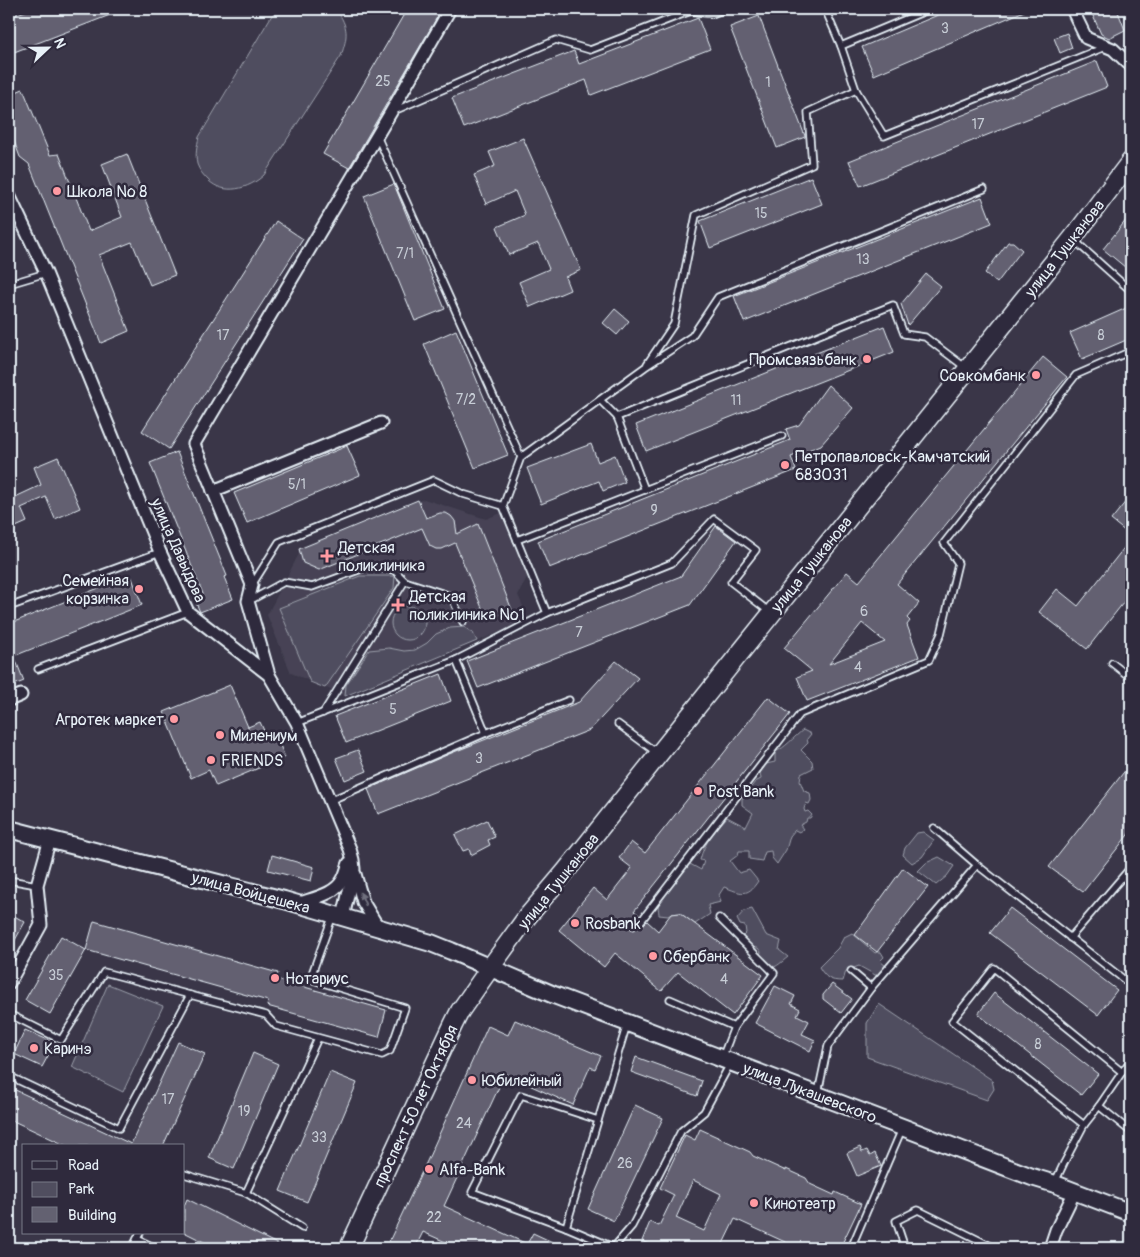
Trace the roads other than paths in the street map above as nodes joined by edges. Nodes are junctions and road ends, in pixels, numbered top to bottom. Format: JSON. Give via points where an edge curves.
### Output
{"nodes":[{"id":1,"x":450,"y":9,"type":"edge"},
{"id":2,"x":725,"y":9,"type":"edge"},
{"id":3,"x":826,"y":9,"type":"edge"},
{"id":4,"x":930,"y":9,"type":"edge"},
{"id":5,"x":1072,"y":9,"type":"edge"},
{"id":6,"x":841,"y":46,"type":"junction"},
{"id":7,"x":1107,"y":47,"type":"junction"},
{"id":8,"x":1131,"y":66,"type":"edge"},
{"id":9,"x":856,"y":90,"type":"junction"},
{"id":10,"x":392,"y":112,"type":"junction"},
{"id":11,"x":377,"y":136,"type":"junction"},
{"id":12,"x":1131,"y":161,"type":"edge"},
{"id":13,"x":984,"y":189,"type":"dead end"},
{"id":14,"x":9,"y":195,"type":"edge"},
{"id":15,"x":1072,"y":239,"type":"junction"},
{"id":16,"x":46,"y":273,"type":"junction"},
{"id":17,"x":9,"y":284,"type":"edge"},
{"id":18,"x":1131,"y":291,"type":"edge"},
{"id":19,"x":1131,"y":351,"type":"edge"},
{"id":20,"x":645,"y":367,"type":"junction"},
{"id":21,"x":967,"y":369,"type":"junction"},
{"id":22,"x":600,"y":400,"type":"junction"},
{"id":23,"x":617,"y":417,"type":"junction"},
{"id":24,"x":381,"y":422,"type":"dead end"},
{"id":25,"x":782,"y":436,"type":"dead end"},
{"id":26,"x":521,"y":457,"type":"junction"},
{"id":27,"x":645,"y":490,"type":"junction"},
{"id":28,"x":213,"y":491,"type":"junction"},
{"id":29,"x":503,"y":506,"type":"junction"},
{"id":30,"x":517,"y":540,"type":"junction"},
{"id":31,"x":160,"y":552,"type":"junction"},
{"id":32,"x":405,"y":581,"type":"junction"},
{"id":33,"x":252,"y":585,"type":"junction"},
{"id":34,"x":248,"y":601,"type":"junction"},
{"id":35,"x":9,"y":607,"type":"edge"},
{"id":36,"x":188,"y":612,"type":"junction"},
{"id":37,"x":546,"y":613,"type":"junction"},
{"id":38,"x":771,"y":613,"type":"junction"},
{"id":39,"x":463,"y":622,"type":"dead end"},
{"id":40,"x":456,"y":660,"type":"junction"},
{"id":41,"x":1112,"y":663,"type":"dead end"},
{"id":42,"x":38,"y":669,"type":"dead end"},
{"id":43,"x":269,"y":676,"type":"junction"},
{"id":44,"x":1131,"y":678,"type":"edge"},
{"id":45,"x":21,"y":695,"type":"dead end"},
{"id":46,"x":9,"y":700,"type":"edge"},
{"id":47,"x":569,"y":700,"type":"dead end"},
{"id":48,"x":323,"y":713,"type":"junction"},
{"id":49,"x":296,"y":723,"type":"junction"},
{"id":50,"x":618,"y":724,"type":"dead end"},
{"id":51,"x":486,"y":733,"type":"junction"},
{"id":52,"x":659,"y":754,"type":"junction"},
{"id":53,"x":329,"y":801,"type":"junction"},
{"id":54,"x":934,"y":828,"type":"dead end"},
{"id":55,"x":9,"y":829,"type":"edge"},
{"id":56,"x":50,"y":840,"type":"junction"},
{"id":57,"x":350,"y":849,"type":"junction"},
{"id":58,"x":977,"y":865,"type":"junction"},
{"id":59,"x":1131,"y":868,"type":"edge"},
{"id":60,"x":354,"y":869,"type":"junction"},
{"id":61,"x":9,"y":880,"type":"edge"},
{"id":62,"x":37,"y":885,"type":"junction"},
{"id":63,"x":297,"y":904,"type":"junction"},
{"id":64,"x":338,"y":915,"type":"junction"},
{"id":65,"x":719,"y":918,"type":"dead end"},
{"id":66,"x":634,"y":925,"type":"dead end"},
{"id":67,"x":378,"y":927,"type":"junction"},
{"id":68,"x":1070,"y":938,"type":"junction"},
{"id":69,"x":490,"y":968,"type":"junction"},
{"id":70,"x":851,"y":971,"type":"dead end"},
{"id":71,"x":9,"y":983,"type":"edge"},
{"id":72,"x":1131,"y":985,"type":"edge"},
{"id":73,"x":872,"y":988,"type":"junction"},
{"id":74,"x":190,"y":995,"type":"junction"},
{"id":75,"x":670,"y":999,"type":"dead end"},
{"id":76,"x":9,"y":1014,"type":"edge"},
{"id":77,"x":628,"y":1022,"type":"junction"},
{"id":78,"x":734,"y":1027,"type":"junction"},
{"id":79,"x":318,"y":1038,"type":"junction"},
{"id":80,"x":726,"y":1060,"type":"junction"},
{"id":81,"x":1131,"y":1062,"type":"edge"},
{"id":82,"x":1122,"y":1072,"type":"junction"},
{"id":83,"x":9,"y":1076,"type":"edge"},
{"id":84,"x":817,"y":1095,"type":"junction"},
{"id":85,"x":1099,"y":1106,"type":"junction"},
{"id":86,"x":598,"y":1120,"type":"junction"},
{"id":87,"x":1084,"y":1125,"type":"junction"},
{"id":88,"x":902,"y":1127,"type":"junction"},
{"id":89,"x":1131,"y":1132,"type":"edge"},
{"id":90,"x":185,"y":1174,"type":"edge"},
{"id":91,"x":1055,"y":1184,"type":"junction"},
{"id":92,"x":1075,"y":1191,"type":"junction"},
{"id":93,"x":246,"y":1193,"type":"junction"},
{"id":94,"x":1131,"y":1213,"type":"edge"},
{"id":95,"x":566,"y":1227,"type":"junction"},
{"id":96,"x":302,"y":1228,"type":"dead end"},
{"id":97,"x":139,"y":1236,"type":"edge"},
{"id":98,"x":9,"y":1245,"type":"edge"},
{"id":99,"x":16,"y":1248,"type":"edge"},
{"id":100,"x":132,"y":1248,"type":"edge"},
{"id":101,"x":156,"y":1248,"type":"edge"},
{"id":102,"x":349,"y":1248,"type":"edge"},
{"id":103,"x":613,"y":1248,"type":"edge"},
{"id":104,"x":851,"y":1248,"type":"edge"},
{"id":105,"x":905,"y":1248,"type":"edge"},
{"id":106,"x":995,"y":1248,"type":"edge"},
{"id":107,"x":1050,"y":1248,"type":"edge"}],
"edges":[{"from":1,"to":10,"type":"street"},
{"from":2,"to":10,"type":"lane","via":[[712,14],[691,11],[590,50],[556,40]]},
{"from":3,"to":6,"type":"lane"},
{"from":4,"to":6,"type":"lane"},
{"from":5,"to":7,"type":"street","via":[[1086,38]]},
{"from":6,"to":9,"type":"lane"},
{"from":7,"to":8,"type":"street"},
{"from":7,"to":9,"type":"lane","via":[[884,136]]},
{"from":9,"to":20,"type":"lane","via":[[808,112],[812,164],[696,215],[674,324]]},
{"from":10,"to":11,"type":"street"},
{"from":11,"to":26,"type":"lane"},
{"from":11,"to":28,"type":"street","via":[[194,444]]},
{"from":12,"to":15,"type":"main road","name":"улица Тушканова"},
{"from":13,"to":20,"type":"lane","via":[[718,297],[692,336]]},
{"from":14,"to":16,"type":"street","name":"улица Давыдова"},
{"from":15,"to":18,"type":"lane"},
{"from":15,"to":21,"type":"main road","name":"улица Тушканова"},
{"from":16,"to":17,"type":"lane"},
{"from":16,"to":31,"type":"street","name":"улица Давыдова"},
{"from":19,"to":66,"type":"lane","via":[[1076,375],[944,543],[958,563],[940,634],[929,660],[800,714],[641,921]]},
{"from":20,"to":22,"type":"lane"},
{"from":21,"to":23,"type":"lane","via":[[925,337],[904,334],[893,305]]},
{"from":21,"to":38,"type":"main road","name":"улица Тушканова"},
{"from":22,"to":23,"type":"lane"},
{"from":22,"to":26,"type":"lane"},
{"from":23,"to":27,"type":"lane"},
{"from":24,"to":28,"type":"street"},
{"from":25,"to":27,"type":"lane"},
{"from":26,"to":29,"type":"lane"},
{"from":27,"to":30,"type":"lane"},
{"from":28,"to":33,"type":"street"},
{"from":29,"to":30,"type":"lane"},
{"from":29,"to":33,"type":"lane","via":[[463,494],[434,480],[280,542]]},
{"from":30,"to":37,"type":"lane"},
{"from":31,"to":35,"type":"lane"},
{"from":31,"to":36,"type":"street","name":"улица Давыдова"},
{"from":32,"to":34,"type":"lane","via":[[394,570],[367,567],[312,587],[284,582]]},
{"from":32,"to":39,"type":"lane","via":[[451,596]]},
{"from":32,"to":48,"type":"lane"},
{"from":33,"to":34,"type":"street"},
{"from":34,"to":43,"type":"street"},
{"from":36,"to":42,"type":"lane"},
{"from":36,"to":43,"type":"street","name":"улица Давыдова"},
{"from":37,"to":38,"type":"lane","via":[[672,563],[714,519],[756,550],[731,582]]},
{"from":37,"to":40,"type":"lane"},
{"from":38,"to":52,"type":"main road","name":"улица Тушканова"},
{"from":40,"to":48,"type":"lane"},
{"from":40,"to":51,"type":"lane"},
{"from":41,"to":44,"type":"lane"},
{"from":43,"to":49,"type":"street","name":"улица Давыдова"},
{"from":45,"to":46,"type":"street"},
{"from":47,"to":51,"type":"lane"},
{"from":48,"to":49,"type":"lane"},
{"from":49,"to":53,"type":"street","name":"улица Давыдова"},
{"from":50,"to":52,"type":"lane"},
{"from":51,"to":53,"type":"lane"},
{"from":52,"to":69,"type":"main road","name":"улица Тушканова","via":[[527,917]]},
{"from":53,"to":57,"type":"street","name":"улица Давыдова"},
{"from":54,"to":58,"type":"lane"},
{"from":55,"to":56,"type":"main road","name":"улица Войцешека"},
{"from":56,"to":62,"type":"street"},
{"from":56,"to":63,"type":"main road","name":"улица Войцешека"},
{"from":57,"to":60,"type":"street","name":"улица Давыдова"},
{"from":57,"to":63,"type":"street","via":[[344,879],[337,888]]},
{"from":58,"to":68,"type":"lane"},
{"from":58,"to":73,"type":"lane"},
{"from":59,"to":68,"type":"lane"},
{"from":60,"to":64,"type":"street","name":"улица Давыдова"},
{"from":67,"to":60,"type":"street","one_way":true,"via":[[363,902]]},
{"from":61,"to":62,"type":"lane"},
{"from":62,"to":71,"type":"street","via":[[41,925]]},
{"from":63,"to":64,"type":"main road","name":"улица Войцешека"},
{"from":64,"to":67,"type":"main road","name":"улица Войцешека"},
{"from":64,"to":79,"type":"lane","via":[[310,979],[405,1008],[390,1051],[382,1055]]},
{"from":65,"to":78,"type":"lane","via":[[774,973]]},
{"from":67,"to":69,"type":"main road","name":"улица Войцешека","via":[[444,948]]},
{"from":68,"to":72,"type":"lane"},
{"from":69,"to":77,"type":"main road","name":"улица Лукашевского"},
{"from":69,"to":102,"type":"main road","name":"проспект 50 лет Октября","via":[[460,1011]]},
{"from":70,"to":73,"type":"lane"},
{"from":73,"to":84,"type":"lane","via":[[828,1046]]},
{"from":74,"to":76,"type":"lane","via":[[104,972],[61,1040]]},
{"from":74,"to":79,"type":"lane","via":[[266,1015],[276,1026]]},
{"from":74,"to":83,"type":"lane","via":[[119,1128]]},
{"from":75,"to":78,"type":"lane"},
{"from":77,"to":80,"type":"main road","name":"улица Лукашевского"},
{"from":77,"to":86,"type":"lane"},
{"from":78,"to":80,"type":"lane"},
{"from":79,"to":93,"type":"lane"},
{"from":80,"to":84,"type":"main road","name":"улица Лукашевского"},
{"from":80,"to":103,"type":"lane","via":[[704,1112],[681,1131],[632,1226]]},
{"from":81,"to":82,"type":"lane"},
{"from":82,"to":85,"type":"lane"},
{"from":82,"to":87,"type":"lane","via":[[994,968],[952,1021]]},
{"from":84,"to":88,"type":"main road","name":"улица Лукашевского"},
{"from":85,"to":87,"type":"lane"},
{"from":85,"to":89,"type":"lane"},
{"from":86,"to":95,"type":"lane"},
{"from":86,"to":95,"type":"lane","via":[[521,1095],[472,1192]]},
{"from":87,"to":91,"type":"lane"},
{"from":88,"to":91,"type":"main road","name":"улица Лукашевского"},
{"from":88,"to":104,"type":"lane"},
{"from":90,"to":93,"type":"lane"},
{"from":91,"to":92,"type":"main road","name":"улица Лукашевского"},
{"from":92,"to":94,"type":"main road","name":"улица Лукашевского"},
{"from":92,"to":107,"type":"street"},
{"from":93,"to":96,"type":"lane"},
{"from":95,"to":103,"type":"lane"},
{"from":97,"to":100,"type":"lane"},
{"from":97,"to":101,"type":"lane"},
{"from":98,"to":99,"type":"lane"},
{"from":105,"to":106,"type":"lane","via":[[896,1221],[918,1210]]}]}
